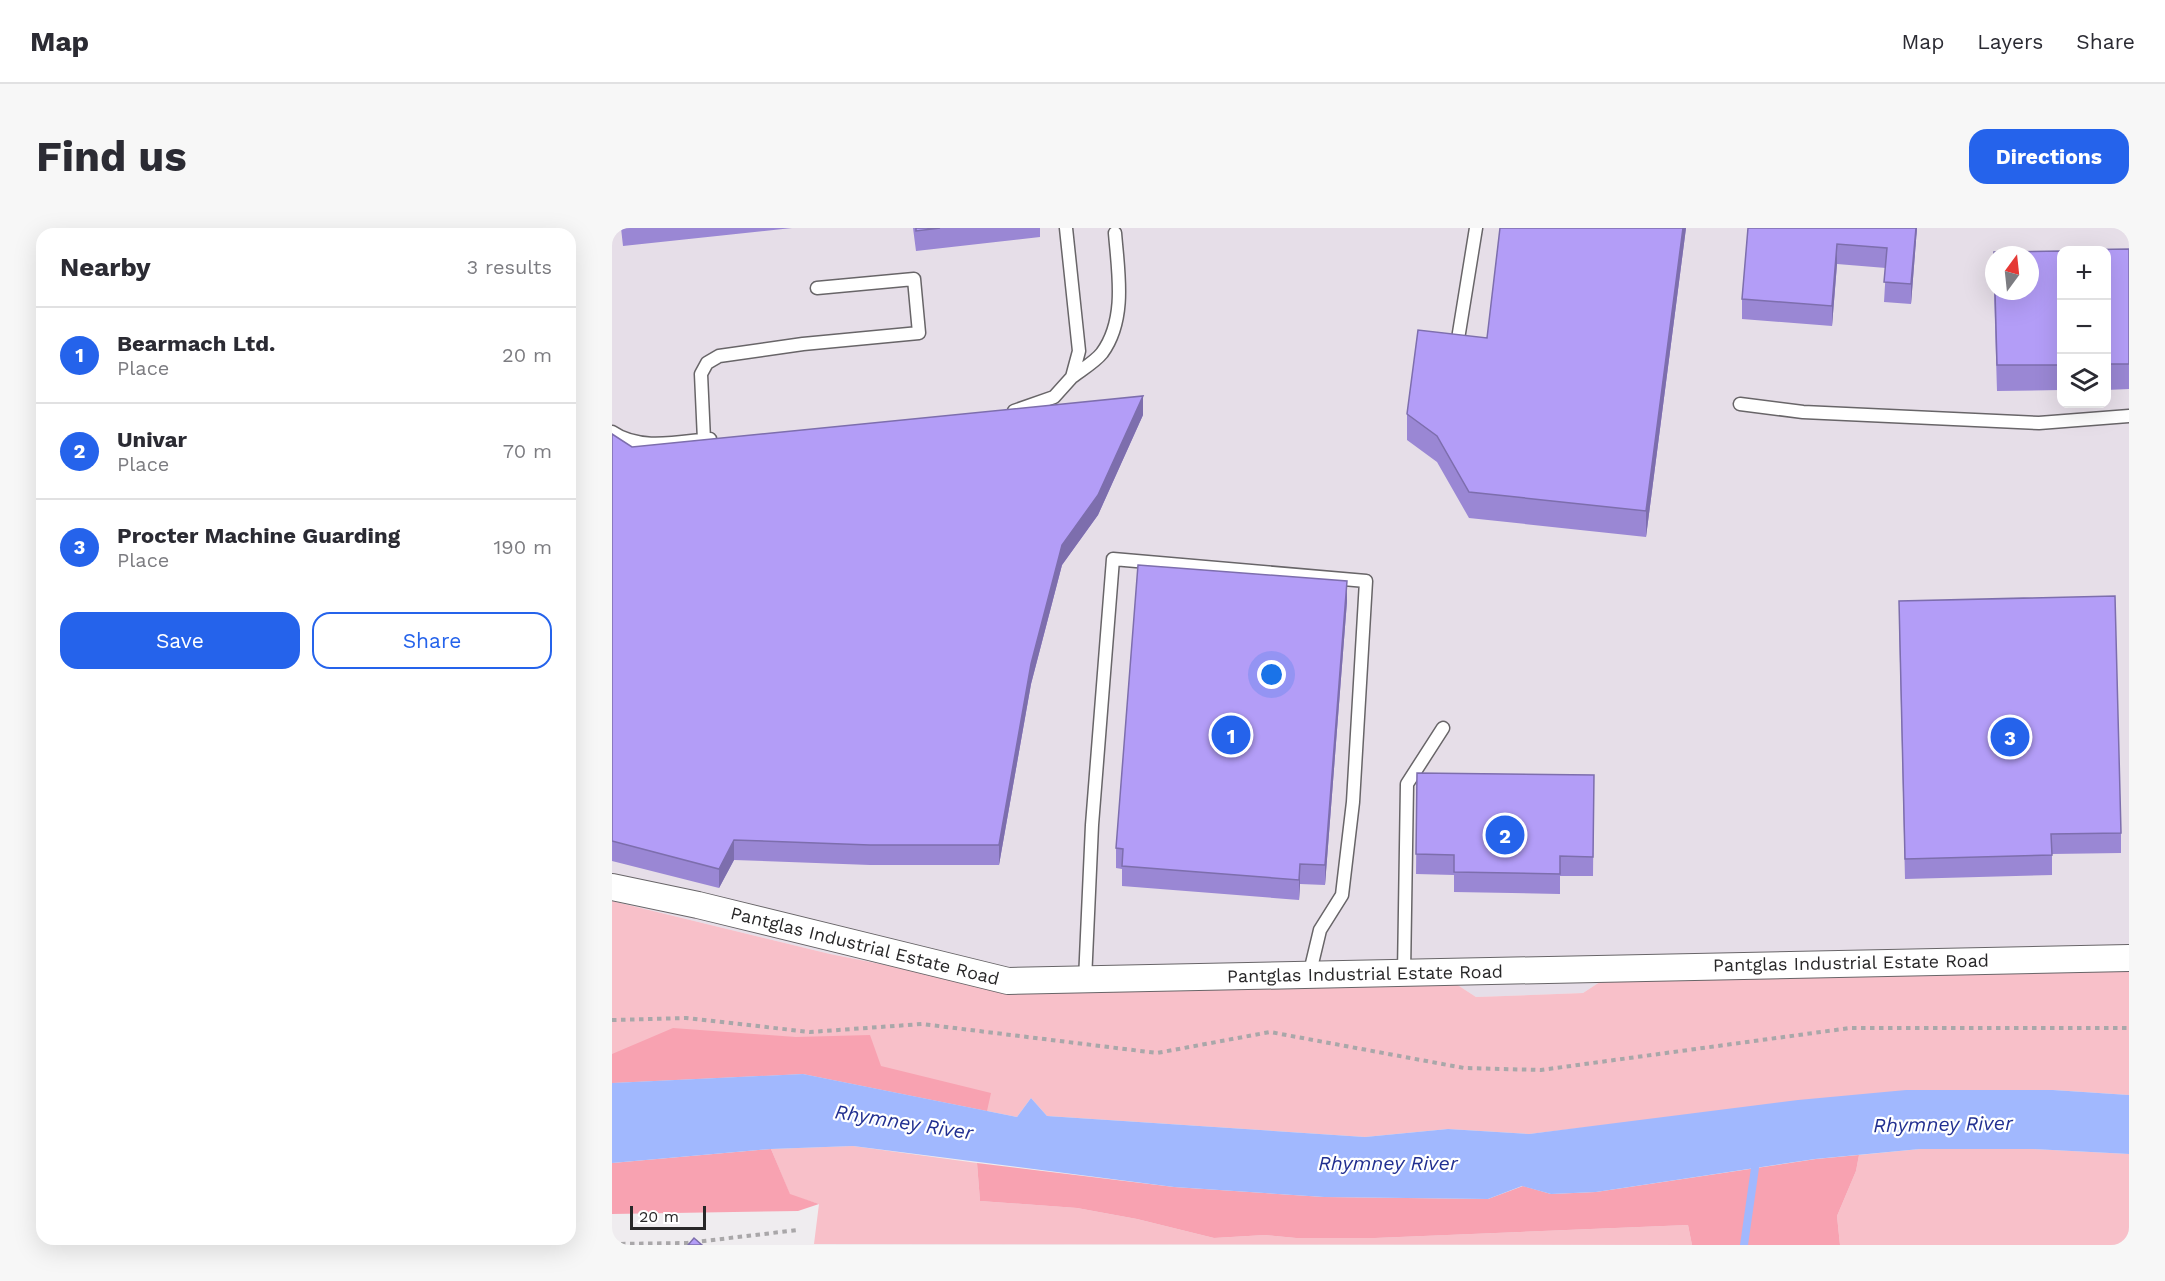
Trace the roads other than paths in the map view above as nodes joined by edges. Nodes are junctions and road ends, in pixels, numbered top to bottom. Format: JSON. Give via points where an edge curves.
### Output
{"nodes":[{"id":1,"x":1066,"y":228,"type":"edge"},
{"id":2,"x":1476,"y":228,"type":"edge"},
{"id":3,"x":1115,"y":233,"type":"dead end"},
{"id":4,"x":817,"y":288,"type":"dead end"},
{"id":5,"x":1458,"y":339,"type":"edge"},
{"id":6,"x":1072,"y":377,"type":"junction"},
{"id":7,"x":1740,"y":404,"type":"dead end"},
{"id":8,"x":996,"y":412,"type":"edge"},
{"id":9,"x":2129,"y":416,"type":"edge"},
{"id":10,"x":612,"y":432,"type":"edge"},
{"id":11,"x":728,"y":438,"type":"edge"},
{"id":12,"x":704,"y":440,"type":"junction"},
{"id":13,"x":1443,"y":728,"type":"dead end"},
{"id":14,"x":612,"y":887,"type":"edge"},
{"id":15,"x":2129,"y":958,"type":"edge"},
{"id":16,"x":1404,"y":973,"type":"junction"},
{"id":17,"x":1309,"y":976,"type":"junction"},
{"id":18,"x":1085,"y":980,"type":"junction"}],
"edges":[{"from":1,"to":6,"type":"lane","via":[[1079,351]]},
{"from":2,"to":5,"type":"lane"},
{"from":3,"to":6,"type":"lane","via":[[1120,299],[1113,328],[1102,353]]},
{"from":4,"to":12,"type":"lane","via":[[914,279],[919,333],[719,356],[706,363],[701,374]]},
{"from":6,"to":8,"type":"lane","via":[[1054,397],[1019,410]]},
{"from":7,"to":9,"type":"lane","via":[[1803,412],[2039,423]]},
{"from":10,"to":12,"type":"lane","via":[[644,444]]},
{"from":11,"to":12,"type":"lane"},
{"from":13,"to":16,"type":"lane","via":[[1407,784]]},
{"from":14,"to":18,"type":"street","name":"Pantglas Industrial Estate Road","via":[[1008,981]]},
{"from":15,"to":16,"type":"street","name":"Pantglas Industrial Estate Road"},
{"from":16,"to":17,"type":"street","name":"Pantglas Industrial Estate Road"},
{"from":17,"to":18,"type":"street","name":"Pantglas Industrial Estate Road"},
{"from":17,"to":18,"type":"lane","via":[[1320,930],[1342,895],[1353,802],[1366,581],[1113,559],[1092,825]]}]}
